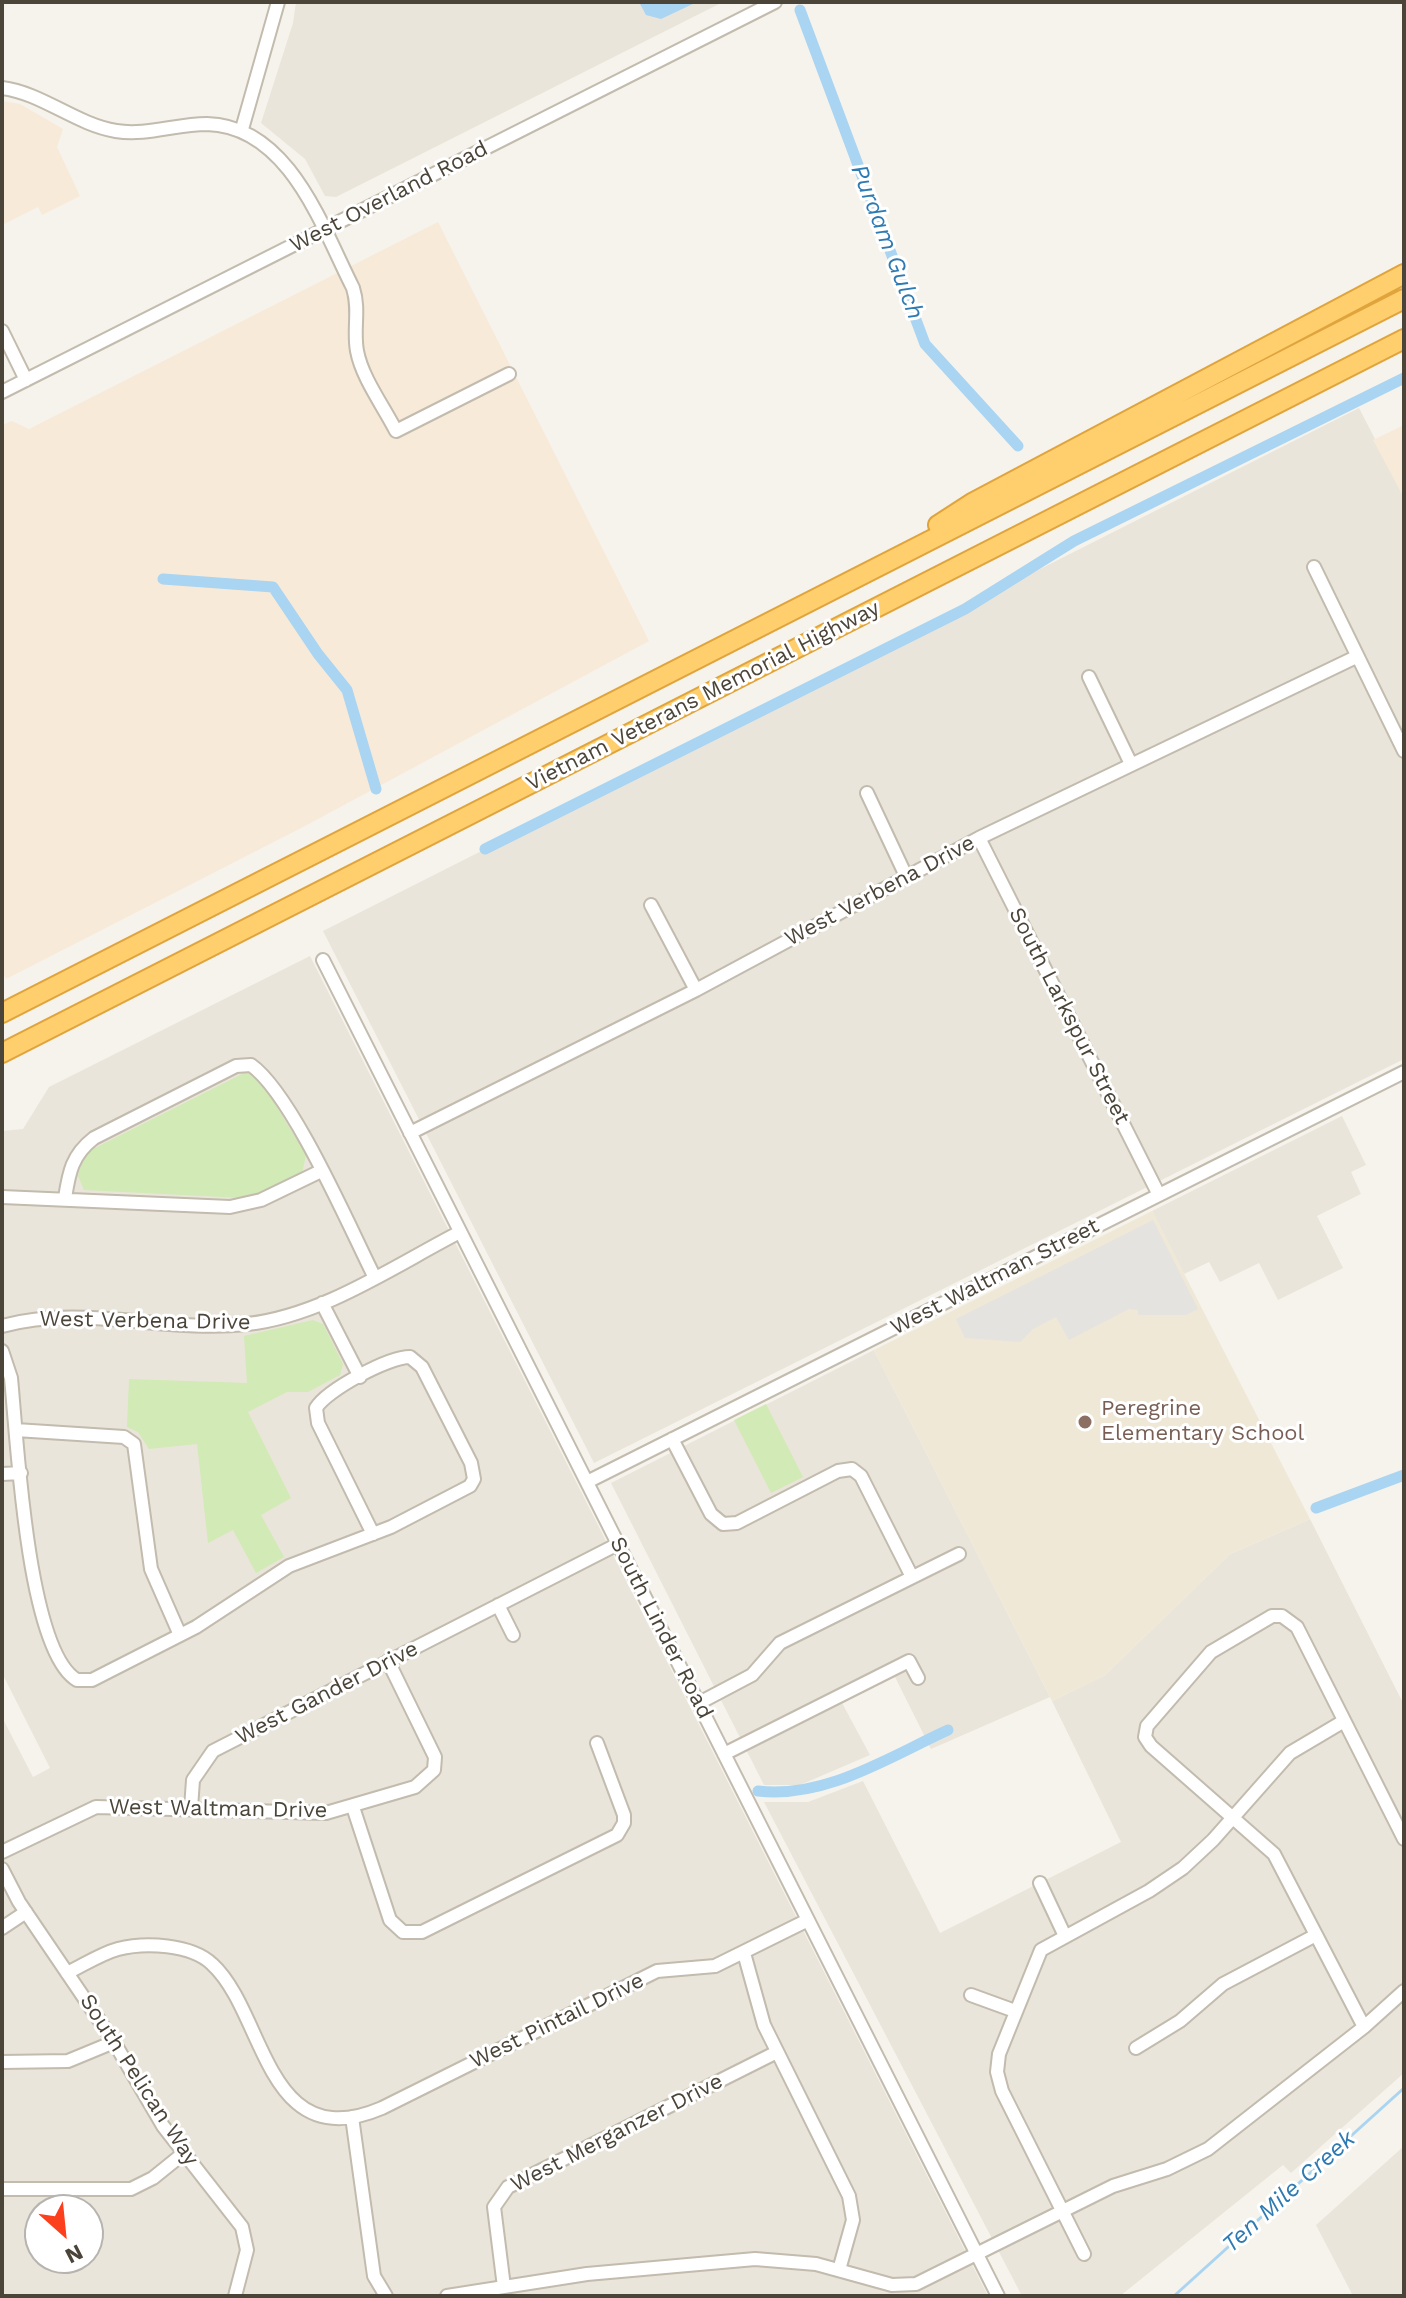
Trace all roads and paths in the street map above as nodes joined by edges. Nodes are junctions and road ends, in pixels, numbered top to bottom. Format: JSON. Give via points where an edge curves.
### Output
{"nodes":[{"id":1,"x":278,"y":2,"type":"edge"},
{"id":2,"x":775,"y":2,"type":"edge"},
{"id":3,"x":2,"y":88,"type":"edge"},
{"id":4,"x":242,"y":129,"type":"junction"},
{"id":5,"x":323,"y":230,"type":"junction"},
{"id":6,"x":1404,"y":274,"type":"edge"},
{"id":7,"x":1404,"y":299,"type":"edge"},
{"id":8,"x":2,"y":331,"type":"edge"},
{"id":9,"x":1404,"y":339,"type":"edge"},
{"id":10,"x":509,"y":374,"type":"dead end"},
{"id":11,"x":26,"y":380,"type":"junction"},
{"id":12,"x":2,"y":392,"type":"edge"},
{"id":13,"x":1314,"y":567,"type":"dead end"},
{"id":14,"x":869,"y":571,"type":"junction"},
{"id":15,"x":1356,"y":657,"type":"junction"},
{"id":16,"x":1089,"y":677,"type":"dead end"},
{"id":17,"x":1404,"y":751,"type":"edge"},
{"id":18,"x":1131,"y":764,"type":"junction"},
{"id":19,"x":867,"y":793,"type":"dead end"},
{"id":20,"x":979,"y":838,"type":"junction"},
{"id":21,"x":906,"y":876,"type":"junction"},
{"id":22,"x":651,"y":905,"type":"dead end"},
{"id":23,"x":323,"y":960,"type":"dead end"},
{"id":24,"x":696,"y":990,"type":"junction"},
{"id":25,"x":2,"y":1013,"type":"edge"},
{"id":26,"x":2,"y":1053,"type":"edge"},
{"id":27,"x":1404,"y":1072,"type":"edge"},
{"id":28,"x":410,"y":1133,"type":"junction"},
{"id":29,"x":321,"y":1171,"type":"junction"},
{"id":30,"x":1159,"y":1195,"type":"junction"},
{"id":31,"x":2,"y":1197,"type":"edge"},
{"id":32,"x":65,"y":1198,"type":"junction"},
{"id":33,"x":460,"y":1232,"type":"junction"},
{"id":34,"x":374,"y":1276,"type":"junction"},
{"id":35,"x":322,"y":1303,"type":"junction"},
{"id":36,"x":2,"y":1326,"type":"edge"},
{"id":37,"x":2,"y":1351,"type":"edge"},
{"id":38,"x":360,"y":1377,"type":"junction"},
{"id":39,"x":16,"y":1430,"type":"junction"},
{"id":40,"x":672,"y":1439,"type":"junction"},
{"id":41,"x":21,"y":1473,"type":"junction"},
{"id":42,"x":2,"y":1474,"type":"edge"},
{"id":43,"x":587,"y":1482,"type":"junction"},
{"id":44,"x":373,"y":1534,"type":"junction"},
{"id":45,"x":618,"y":1544,"type":"junction"},
{"id":46,"x":959,"y":1554,"type":"dead end"},
{"id":47,"x":912,"y":1577,"type":"junction"},
{"id":48,"x":498,"y":1605,"type":"junction"},
{"id":49,"x":180,"y":1635,"type":"junction"},
{"id":50,"x":513,"y":1635,"type":"dead end"},
{"id":51,"x":388,"y":1661,"type":"junction"},
{"id":52,"x":918,"y":1678,"type":"dead end"},
{"id":53,"x":699,"y":1703,"type":"junction"},
{"id":54,"x":1344,"y":1721,"type":"junction"},
{"id":55,"x":597,"y":1743,"type":"dead end"},
{"id":56,"x":724,"y":1754,"type":"junction"},
{"id":57,"x":353,"y":1807,"type":"junction"},
{"id":58,"x":191,"y":1808,"type":"junction"},
{"id":59,"x":1233,"y":1817,"type":"junction"},
{"id":60,"x":1400,"y":1822,"type":"edge"},
{"id":61,"x":1404,"y":1839,"type":"edge"},
{"id":62,"x":2,"y":1852,"type":"edge"},
{"id":63,"x":2,"y":1869,"type":"edge"},
{"id":64,"x":1040,"y":1883,"type":"dead end"},
{"id":65,"x":26,"y":1912,"type":"junction"},
{"id":66,"x":808,"y":1920,"type":"junction"},
{"id":67,"x":2,"y":1928,"type":"edge"},
{"id":68,"x":1064,"y":1934,"type":"junction"},
{"id":69,"x":1316,"y":1935,"type":"junction"},
{"id":70,"x":744,"y":1953,"type":"junction"},
{"id":71,"x":67,"y":1973,"type":"junction"},
{"id":72,"x":1404,"y":1991,"type":"edge"},
{"id":73,"x":971,"y":1995,"type":"dead end"},
{"id":74,"x":1015,"y":2011,"type":"junction"},
{"id":75,"x":1364,"y":2027,"type":"junction"},
{"id":76,"x":114,"y":2042,"type":"junction"},
{"id":77,"x":1136,"y":2048,"type":"dead end"},
{"id":78,"x":777,"y":2052,"type":"junction"},
{"id":79,"x":2,"y":2062,"type":"edge"},
{"id":80,"x":352,"y":2117,"type":"junction"},
{"id":81,"x":184,"y":2153,"type":"junction"},
{"id":82,"x":2,"y":2189,"type":"edge"},
{"id":83,"x":1062,"y":2211,"type":"junction"},
{"id":84,"x":1084,"y":2254,"type":"dead end"},
{"id":85,"x":977,"y":2255,"type":"junction"},
{"id":86,"x":839,"y":2270,"type":"junction"},
{"id":87,"x":504,"y":2287,"type":"junction"},
{"id":88,"x":235,"y":2296,"type":"edge"},
{"id":89,"x":386,"y":2296,"type":"edge"},
{"id":90,"x":447,"y":2296,"type":"edge"},
{"id":91,"x":998,"y":2296,"type":"edge"}],
"edges":[{"from":1,"to":4,"type":"street"},
{"from":2,"to":5,"type":"street","name":"West Overland Road"},
{"from":3,"to":4,"type":"street","via":[[19,90],[120,132],[210,124]]},
{"from":4,"to":5,"type":"street","via":[[267,146],[294,176]]},
{"from":5,"to":10,"type":"street","via":[[358,304],[360,360],[396,431]]},
{"from":5,"to":11,"type":"street","name":"West Overland Road"},
{"from":6,"to":14,"type":"highway","via":[[972,503]]},
{"from":7,"to":14,"type":"highway","name":"Vietnam Veterans Memorial Highway"},
{"from":8,"to":11,"type":"street"},
{"from":9,"to":26,"type":"highway","name":"Vietnam Veterans Memorial Highway"},
{"from":11,"to":12,"type":"street","name":"West Overland Road"},
{"from":13,"to":15,"type":"street"},
{"from":14,"to":25,"type":"highway","name":"Vietnam Veterans Memorial Highway"},
{"from":15,"to":17,"type":"street"},
{"from":15,"to":18,"type":"street","name":"West Verbena Drive"},
{"from":16,"to":18,"type":"street"},
{"from":18,"to":20,"type":"street","name":"West Verbena Drive"},
{"from":19,"to":21,"type":"street"},
{"from":20,"to":21,"type":"street","name":"West Verbena Drive"},
{"from":20,"to":30,"type":"street","name":"South Larkspur Street"},
{"from":21,"to":24,"type":"street","name":"West Verbena Drive"},
{"from":22,"to":24,"type":"street"},
{"from":23,"to":28,"type":"street","name":"South Linder Road"},
{"from":24,"to":28,"type":"street","name":"West Verbena Drive"},
{"from":27,"to":30,"type":"street","name":"West Waltman Street"},
{"from":28,"to":33,"type":"street","name":"South Linder Road"},
{"from":29,"to":32,"type":"street","via":[[261,1200],[230,1207]]},
{"from":29,"to":32,"type":"street","via":[[263,1073],[251,1065],[236,1066],[80,1148],[71,1162]]},
{"from":29,"to":34,"type":"street"},
{"from":30,"to":40,"type":"street","name":"West Waltman Street"},
{"from":31,"to":32,"type":"street"},
{"from":33,"to":34,"type":"street","name":"West Verbena Drive"},
{"from":33,"to":43,"type":"street","name":"South Linder Road"},
{"from":34,"to":35,"type":"street","name":"West Verbena Drive"},
{"from":35,"to":36,"type":"street","name":"West Verbena Drive","via":[[246,1324],[57,1317]]},
{"from":35,"to":38,"type":"street"},
{"from":37,"to":39,"type":"street","via":[[11,1378]]},
{"from":38,"to":44,"type":"street","via":[[326,1394],[316,1408],[318,1423]]},
{"from":38,"to":44,"type":"street","via":[[410,1357],[422,1367],[471,1463],[474,1479],[465,1491]]},
{"from":39,"to":41,"type":"street"},
{"from":39,"to":49,"type":"street","via":[[124,1437],[134,1444],[151,1569]]},
{"from":40,"to":43,"type":"street","name":"West Waltman Street"},
{"from":40,"to":47,"type":"street","via":[[711,1514],[723,1524],[737,1523],[838,1471],[852,1469],[861,1476]]},
{"from":41,"to":42,"type":"street"},
{"from":41,"to":49,"type":"street","via":[[39,1612],[66,1671],[77,1680],[92,1680]]},
{"from":43,"to":45,"type":"street","name":"South Linder Road"},
{"from":44,"to":49,"type":"street","via":[[289,1566]]},
{"from":45,"to":48,"type":"street","name":"West Gander Drive"},
{"from":45,"to":53,"type":"street","name":"South Linder Road"},
{"from":46,"to":47,"type":"street"},
{"from":47,"to":53,"type":"street","via":[[780,1643],[752,1675]]},
{"from":48,"to":50,"type":"street"},
{"from":48,"to":51,"type":"street","name":"West Gander Drive"},
{"from":51,"to":57,"type":"street","name":"West Waltman Drive","via":[[432,1745],[434,1770],[415,1787]]},
{"from":51,"to":58,"type":"street","name":"West Gander Drive","via":[[213,1751],[193,1780]]},
{"from":52,"to":56,"type":"street","via":[[909,1661]]},
{"from":53,"to":56,"type":"street","name":"South Linder Road"},
{"from":54,"to":59,"type":"street","via":[[1290,1753]]},
{"from":54,"to":59,"type":"street","via":[[1297,1627],[1282,1616],[1272,1616],[1211,1652],[1147,1726],[1145,1737]]},
{"from":54,"to":60,"type":"street"},
{"from":55,"to":57,"type":"street","via":[[622,1807],[624,1823],[617,1835],[422,1932],[403,1932],[390,1920]]},
{"from":56,"to":66,"type":"street","name":"South Linder Road"},
{"from":57,"to":58,"type":"street","name":"West Waltman Drive","via":[[326,1813]]},
{"from":58,"to":62,"type":"street","name":"West Waltman Drive","via":[[96,1807]]},
{"from":59,"to":68,"type":"street","via":[[1164,1882]]},
{"from":59,"to":69,"type":"street","via":[[1274,1854]]},
{"from":60,"to":61,"type":"street"},
{"from":63,"to":65,"type":"street","name":"South Pelican Way"},
{"from":64,"to":68,"type":"street"},
{"from":65,"to":67,"type":"street"},
{"from":65,"to":71,"type":"street","name":"South Pelican Way"},
{"from":66,"to":70,"type":"street","name":"West Pintail Drive"},
{"from":66,"to":85,"type":"street","name":"South Linder Road"},
{"from":68,"to":74,"type":"street","via":[[1041,1950]]},
{"from":69,"to":75,"type":"street"},
{"from":69,"to":77,"type":"street","via":[[1223,1984],[1180,2021]]},
{"from":70,"to":78,"type":"street","via":[[760,2014]]},
{"from":70,"to":80,"type":"street","name":"West Pintail Drive","via":[[715,1966],[657,1971],[382,2108]]},
{"from":71,"to":76,"type":"street","name":"South Pelican Way"},
{"from":71,"to":80,"type":"street","via":[[122,1948],[177,1948],[200,1955],[225,1980],[283,2089],[311,2110]]},
{"from":72,"to":75,"type":"street"},
{"from":73,"to":74,"type":"street"},
{"from":74,"to":83,"type":"street","via":[[997,2072]]},
{"from":75,"to":83,"type":"street","via":[[1208,2149]]},
{"from":76,"to":79,"type":"street","via":[[68,2061]]},
{"from":76,"to":81,"type":"street","name":"South Pelican Way"},
{"from":78,"to":86,"type":"street","via":[[849,2196],[853,2220]]},
{"from":78,"to":87,"type":"street","name":"West Merganzer Drive","via":[[508,2187],[494,2207]]},
{"from":80,"to":89,"type":"street","via":[[374,2276]]},
{"from":81,"to":82,"type":"street","via":[[131,2189]]},
{"from":81,"to":88,"type":"street","name":"South Pelican Way","via":[[242,2227],[247,2250]]},
{"from":83,"to":84,"type":"street"},
{"from":83,"to":85,"type":"street"},
{"from":85,"to":86,"type":"street","via":[[905,2286]]},
{"from":85,"to":91,"type":"street","name":"South Linder Road"},
{"from":86,"to":87,"type":"street","via":[[755,2259]]},
{"from":87,"to":90,"type":"street"}]}
